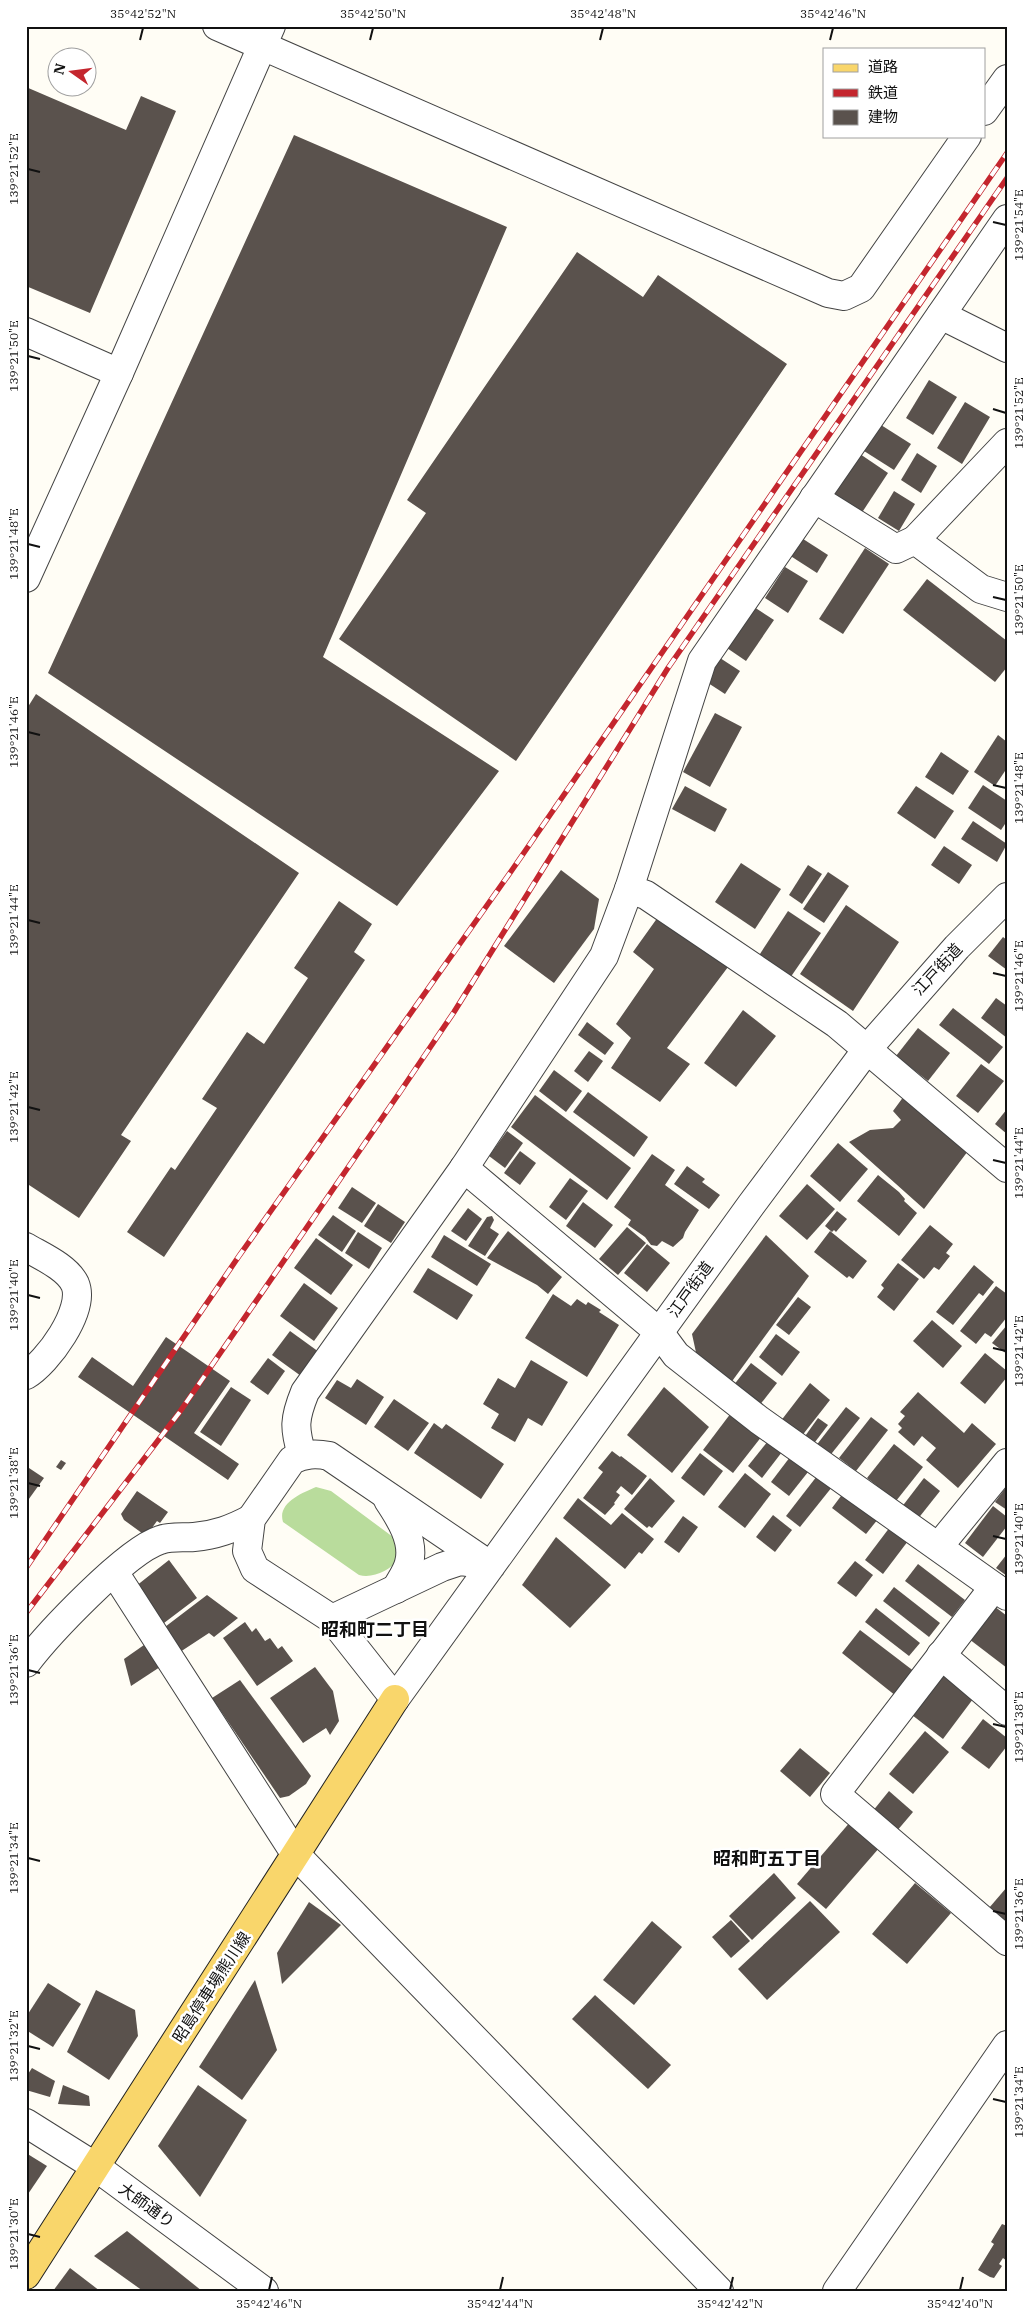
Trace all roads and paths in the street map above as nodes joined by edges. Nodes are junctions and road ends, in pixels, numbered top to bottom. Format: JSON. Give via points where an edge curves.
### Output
{"nodes":[{"id":1,"x":217,"y":26,"type":"edge"},
{"id":2,"x":266,"y":36,"type":"edge"},
{"id":3,"x":1007,"y":79,"type":"edge"},
{"id":4,"x":986,"y":108,"type":"edge"},
{"id":5,"x":966,"y":138,"type":"edge"},
{"id":6,"x":1007,"y":220,"type":"edge"},
{"id":7,"x":942,"y":315,"type":"junction"},
{"id":8,"x":26,"y":332,"type":"edge"},
{"id":9,"x":1007,"y":348,"type":"edge"},
{"id":10,"x":120,"y":373,"type":"junction"},
{"id":11,"x":1007,"y":443,"type":"edge"},
{"id":12,"x":814,"y":498,"type":"junction"},
{"id":13,"x":915,"y":540,"type":"junction"},
{"id":14,"x":26,"y":578,"type":"edge"},
{"id":15,"x":1007,"y":596,"type":"edge"},
{"id":16,"x":629,"y":889,"type":"junction"},
{"id":17,"x":1007,"y":897,"type":"edge"},
{"id":18,"x":868,"y":1048,"type":"junction"},
{"id":19,"x":464,"y":1168,"type":"junction"},
{"id":20,"x":1007,"y":1168,"type":"edge"},
{"id":21,"x":26,"y":1246,"type":"edge"},
{"id":22,"x":659,"y":1332,"type":"junction"},
{"id":23,"x":26,"y":1375,"type":"edge"},
{"id":24,"x":302,"y":1455,"type":"junction"},
{"id":25,"x":1007,"y":1463,"type":"edge"},
{"id":26,"x":385,"y":1494,"type":"junction"},
{"id":27,"x":251,"y":1519,"type":"junction"},
{"id":28,"x":938,"y":1546,"type":"junction"},
{"id":29,"x":491,"y":1566,"type":"junction"},
{"id":30,"x":114,"y":1572,"type":"junction"},
{"id":31,"x":396,"y":1589,"type":"junction"},
{"id":32,"x":1000,"y":1591,"type":"edge"},
{"id":33,"x":332,"y":1619,"type":"junction"},
{"id":34,"x":941,"y":1656,"type":"junction"},
{"id":35,"x":26,"y":1663,"type":"edge"},
{"id":36,"x":395,"y":1699,"type":"junction"},
{"id":37,"x":1007,"y":1711,"type":"edge"},
{"id":38,"x":296,"y":1855,"type":"junction"},
{"id":39,"x":1007,"y":1941,"type":"edge"},
{"id":40,"x":1007,"y":2045,"type":"edge"},
{"id":41,"x":26,"y":2123,"type":"edge"},
{"id":42,"x":96,"y":2167,"type":"junction"},
{"id":43,"x":26,"y":2275,"type":"edge"},
{"id":44,"x":264,"y":2291,"type":"edge"},
{"id":45,"x":719,"y":2291,"type":"edge"},
{"id":46,"x":837,"y":2291,"type":"edge"}],
"edges":[{"from":1,"to":2,"type":"street"},
{"from":2,"to":5,"type":"street","via":[[828,293],[844,296],[861,288]]},
{"from":2,"to":10,"type":"street"},
{"from":3,"to":4,"type":"street"},
{"from":6,"to":7,"type":"street"},
{"from":7,"to":9,"type":"street"},
{"from":7,"to":12,"type":"street"},
{"from":8,"to":10,"type":"street"},
{"from":10,"to":14,"type":"street"},
{"from":11,"to":13,"type":"street"},
{"from":12,"to":13,"type":"street","via":[[896,549]]},
{"from":12,"to":16,"type":"street","via":[[702,661]]},
{"from":13,"to":15,"type":"street","via":[[981,589]]},
{"from":16,"to":18,"type":"street","via":[[646,895],[838,1024]]},
{"from":16,"to":19,"type":"street","via":[[604,956]]},
{"from":17,"to":18,"type":"street","name":"江戸街道","via":[[956,947]]},
{"from":18,"to":20,"type":"street"},
{"from":18,"to":22,"type":"street","name":"江戸街道"},
{"from":19,"to":22,"type":"street"},
{"from":19,"to":24,"type":"street","via":[[305,1392],[295,1429]]},
{"from":21,"to":23,"type":"street","via":[[64,1271],[75,1285],[77,1306],[38,1368]]},
{"from":22,"to":28,"type":"street","via":[[676,1354],[759,1420]]},
{"from":22,"to":29,"type":"street","name":"江戸街道"},
{"from":24,"to":26,"type":"street","via":[[316,1453],[329,1456]]},
{"from":24,"to":27,"type":"street","via":[[292,1460]]},
{"from":25,"to":28,"type":"street"},
{"from":26,"to":29,"type":"street"},
{"from":26,"to":31,"type":"street","via":[[399,1516],[410,1549],[409,1564]]},
{"from":27,"to":30,"type":"street","via":[[226,1533],[160,1540],[137,1552]]},
{"from":27,"to":33,"type":"street","via":[[247,1551],[255,1569]]},
{"from":28,"to":32,"type":"street"},
{"from":29,"to":31,"type":"street","via":[[460,1561]]},
{"from":29,"to":36,"type":"street","name":"江戸街道"},
{"from":30,"to":35,"type":"street"},
{"from":30,"to":38,"type":"street"},
{"from":31,"to":33,"type":"street"},
{"from":32,"to":34,"type":"street"},
{"from":33,"to":36,"type":"street"},
{"from":34,"to":37,"type":"street"},
{"from":34,"to":39,"type":"street","via":[[835,1794]]},
{"from":36,"to":38,"type":"main road","name":"昭島停車場熊川線"},
{"from":38,"to":42,"type":"main road","name":"昭島停車場熊川線"},
{"from":38,"to":45,"type":"street"},
{"from":40,"to":46,"type":"street"},
{"from":41,"to":42,"type":"street","name":"大師通り"},
{"from":42,"to":43,"type":"main road","name":"昭島停車場熊川線"},
{"from":42,"to":44,"type":"street","name":"大師通り"}]}
